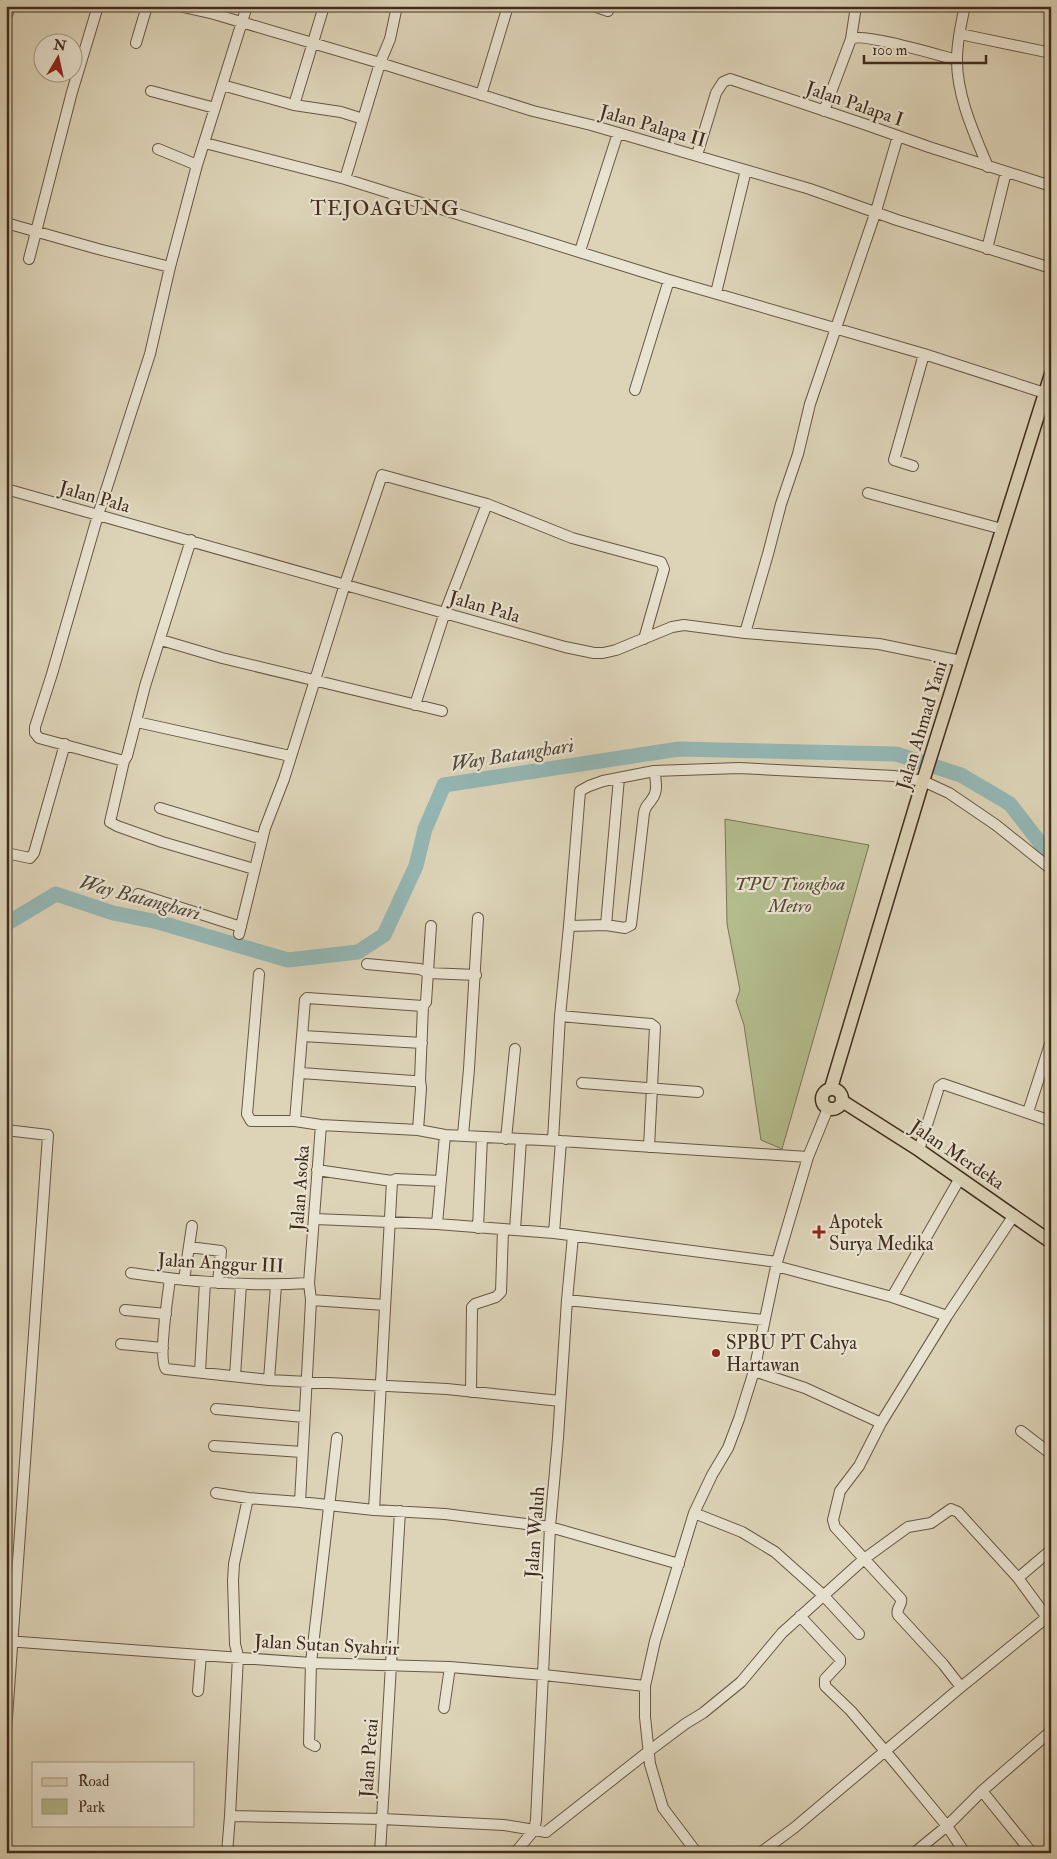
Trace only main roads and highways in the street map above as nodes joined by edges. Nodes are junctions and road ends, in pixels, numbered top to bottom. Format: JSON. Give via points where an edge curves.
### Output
{"nodes":[{"id":1,"x":1051,"y":374,"type":"edge"},
{"id":2,"x":1048,"y":394,"type":"edge"},
{"id":3,"x":831,"y":1088,"type":"junction"},
{"id":4,"x":842,"y":1101,"type":"junction"},
{"id":5,"x":1051,"y":1242,"type":"edge"}],
"edges":[{"from":1,"to":2,"type":"main road","name":"Jalan Ahmad Yani"},
{"from":2,"to":3,"type":"main road","name":"Jalan Ahmad Yani","via":[[924,778]]},
{"from":3,"to":4,"type":"main road","via":[[841,1094]]},
{"from":3,"to":4,"type":"main road","via":[[822,1094],[822,1102],[828,1108],[835,1108]]},
{"from":4,"to":5,"type":"main road","name":"Jalan Merdeka"}]}
